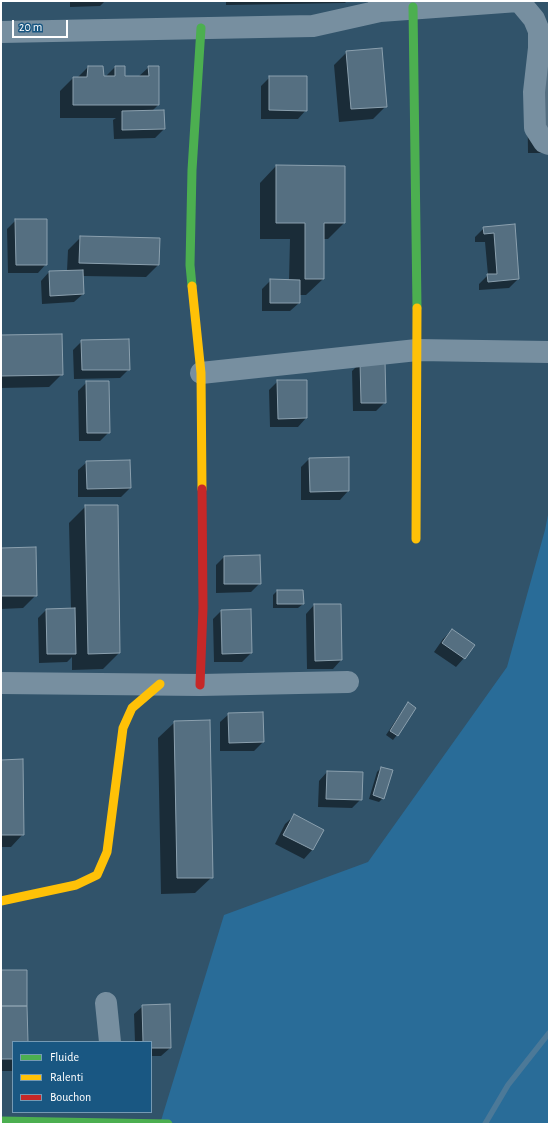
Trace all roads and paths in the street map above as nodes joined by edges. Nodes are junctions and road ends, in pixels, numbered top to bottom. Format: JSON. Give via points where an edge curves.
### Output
{"nodes":[{"id":1,"x":519,"y":1,"type":"edge"},
{"id":2,"x":379,"y":6,"type":"edge"},
{"id":3,"x":414,"y":8,"type":"junction"},
{"id":4,"x":201,"y":28,"type":"junction"},
{"id":5,"x":1,"y":32,"type":"edge"},
{"id":6,"x":549,"y":144,"type":"edge"},
{"id":7,"x":417,"y":350,"type":"junction"},
{"id":8,"x":549,"y":352,"type":"edge"},
{"id":9,"x":201,"y":373,"type":"junction"},
{"id":10,"x":416,"y":538,"type":"dead end"},
{"id":11,"x":348,"y":682,"type":"dead end"},
{"id":12,"x":1,"y":683,"type":"edge"},
{"id":13,"x":160,"y":684,"type":"junction"},
{"id":14,"x":200,"y":685,"type":"junction"},
{"id":15,"x":1,"y":901,"type":"edge"},
{"id":16,"x":106,"y":1003,"type":"dead end"},
{"id":17,"x":110,"y":1041,"type":"edge"},
{"id":18,"x":112,"y":1118,"type":"edge"},
{"id":19,"x":1,"y":1121,"type":"edge"},
{"id":20,"x":168,"y":1124,"type":"edge"}],
"edges":[{"from":1,"to":3,"type":"street"},
{"from":1,"to":6,"type":"street","via":[[534,19],[538,31],[539,48],[534,92],[535,128],[544,142]]},
{"from":2,"to":3,"type":"street"},
{"from":2,"to":4,"type":"street","via":[[313,26]]},
{"from":3,"to":7,"type":"street"},
{"from":4,"to":5,"type":"street"},
{"from":4,"to":9,"type":"street","via":[[192,170],[190,265]]},
{"from":7,"to":8,"type":"street"},
{"from":7,"to":9,"type":"street"},
{"from":7,"to":10,"type":"street"},
{"from":9,"to":14,"type":"street","via":[[203,608]]},
{"from":11,"to":14,"type":"street"},
{"from":12,"to":13,"type":"street"},
{"from":13,"to":14,"type":"street"},
{"from":13,"to":15,"type":"street","via":[[132,708],[122,728],[107,852],[97,875],[76,885]]},
{"from":16,"to":17,"type":"street"},
{"from":18,"to":19,"type":"street"},
{"from":18,"to":20,"type":"street"}]}
